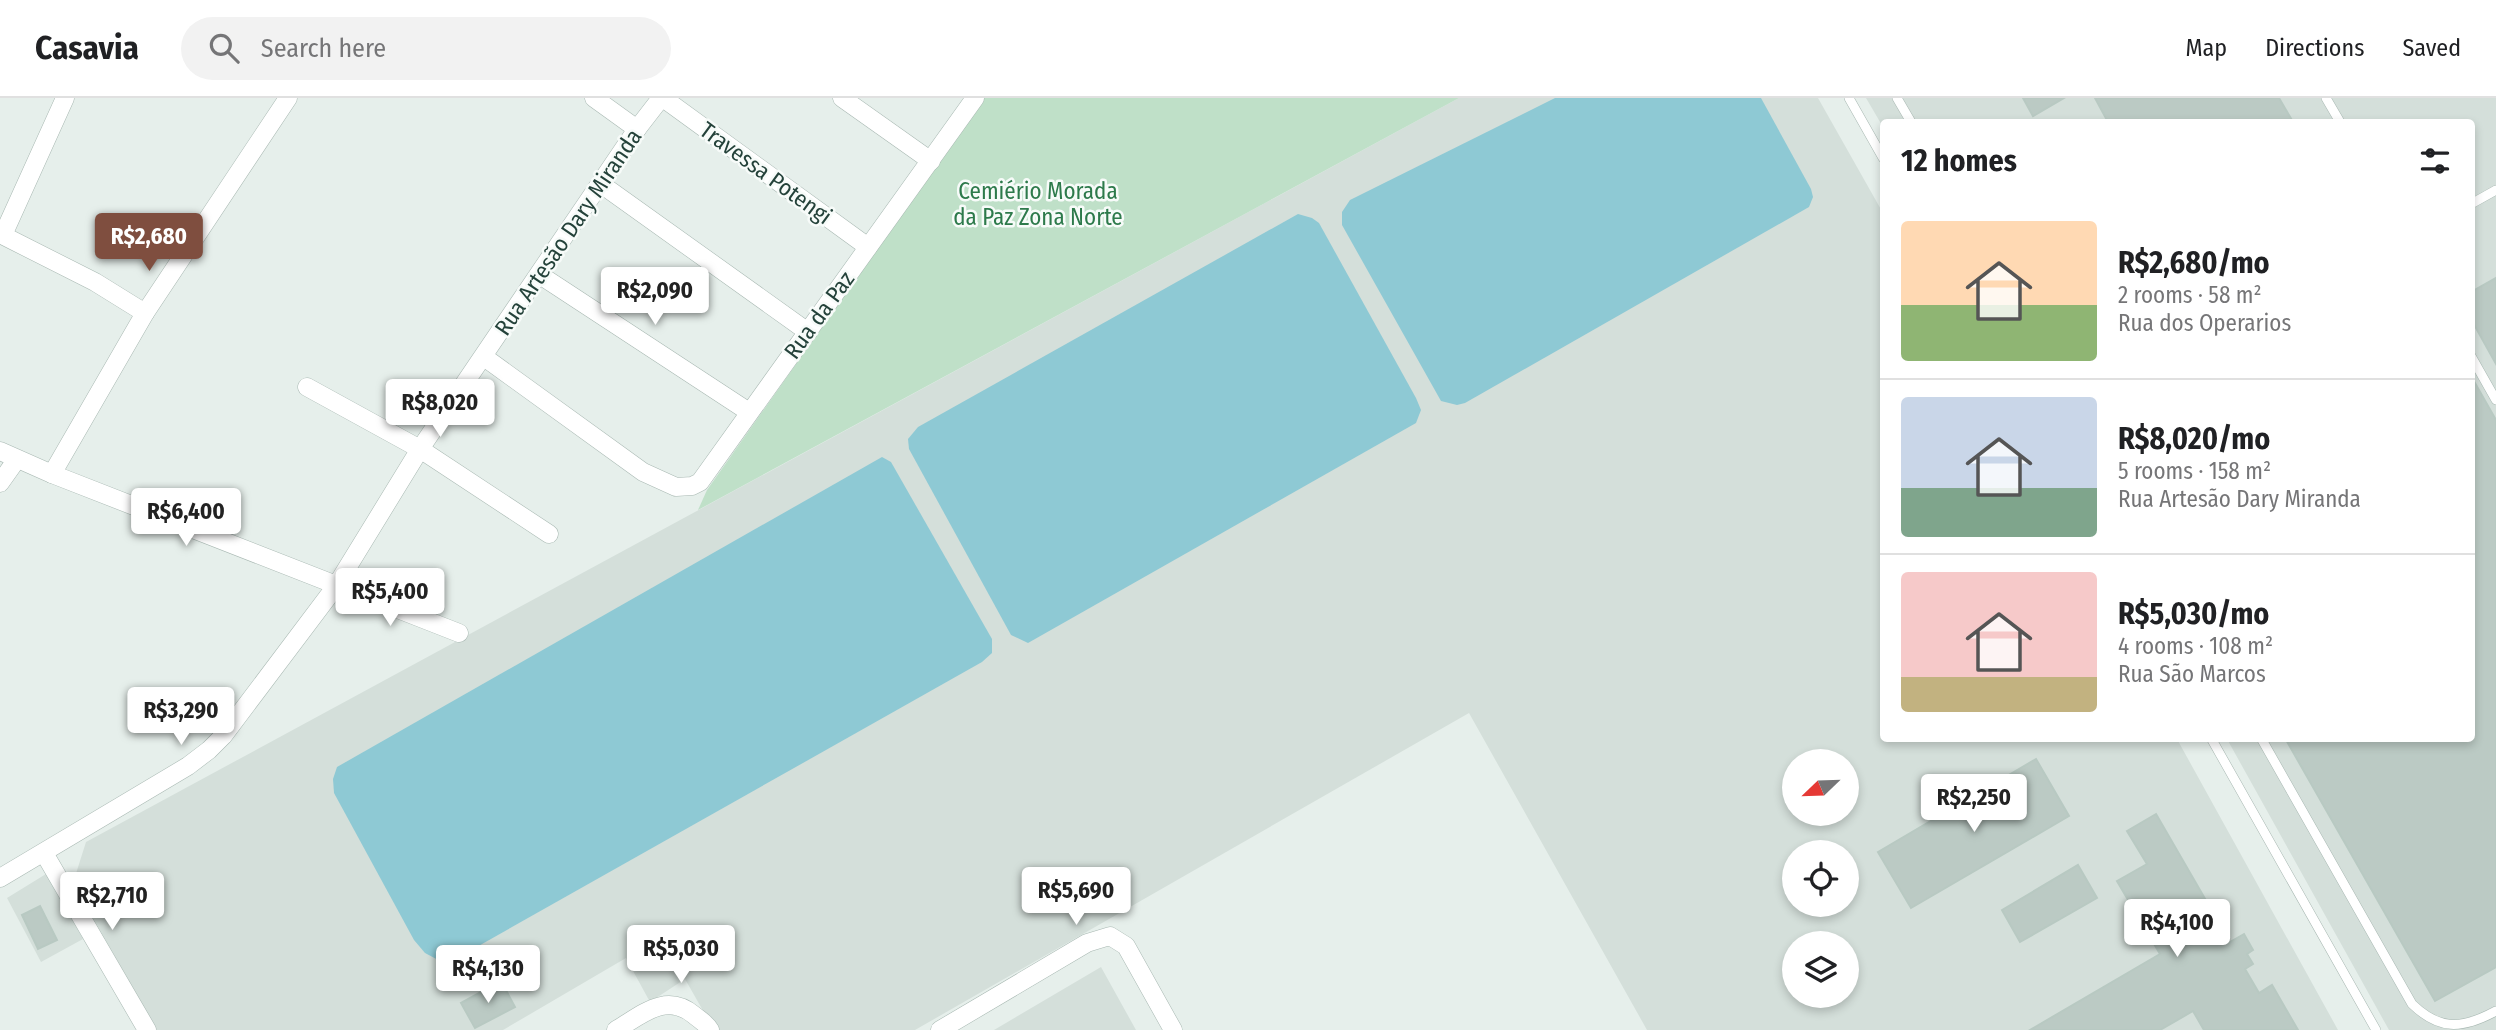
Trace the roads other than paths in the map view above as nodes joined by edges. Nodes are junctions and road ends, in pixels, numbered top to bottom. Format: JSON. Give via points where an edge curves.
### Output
{"nodes":[{"id":1,"x":65,"y":98,"type":"edge"},
{"id":2,"x":288,"y":98,"type":"edge"},
{"id":3,"x":594,"y":98,"type":"edge"},
{"id":4,"x":662,"y":98,"type":"edge"},
{"id":5,"x":842,"y":98,"type":"edge"},
{"id":6,"x":975,"y":98,"type":"edge"},
{"id":7,"x":1849,"y":98,"type":"edge"},
{"id":8,"x":1897,"y":98,"type":"edge"},
{"id":9,"x":2326,"y":98,"type":"edge"},
{"id":10,"x":1909,"y":119,"type":"edge"},
{"id":11,"x":2338,"y":119,"type":"edge"},
{"id":12,"x":637,"y":129,"type":"junction"},
{"id":13,"x":1880,"y":153,"type":"edge"},
{"id":14,"x":930,"y":161,"type":"junction"},
{"id":15,"x":601,"y":184,"type":"junction"},
{"id":16,"x":2496,"y":190,"type":"edge"},
{"id":17,"x":2475,"y":202,"type":"edge"},
{"id":18,"x":1,"y":235,"type":"edge"},
{"id":19,"x":868,"y":247,"type":"junction"},
{"id":20,"x":540,"y":275,"type":"junction"},
{"id":21,"x":145,"y":313,"type":"junction"},
{"id":22,"x":808,"y":332,"type":"junction"},
{"id":23,"x":484,"y":357,"type":"junction"},
{"id":24,"x":2475,"y":363,"type":"edge"},
{"id":25,"x":307,"y":387,"type":"dead end"},
{"id":26,"x":2496,"y":400,"type":"edge"},
{"id":27,"x":749,"y":412,"type":"junction"},
{"id":28,"x":420,"y":449,"type":"junction"},
{"id":29,"x":0,"y":451,"type":"edge"},
{"id":30,"x":17,"y":459,"type":"junction"},
{"id":31,"x":52,"y":474,"type":"junction"},
{"id":32,"x":0,"y":483,"type":"edge"},
{"id":33,"x":549,"y":534,"type":"dead end"},
{"id":34,"x":335,"y":586,"type":"junction"},
{"id":35,"x":459,"y":633,"type":"dead end"},
{"id":36,"x":2213,"y":742,"type":"edge"},
{"id":37,"x":2263,"y":742,"type":"edge"},
{"id":38,"x":44,"y":853,"type":"junction"},
{"id":39,"x":0,"y":878,"type":"edge"},
{"id":40,"x":2496,"y":1011,"type":"edge"},
{"id":41,"x":147,"y":1030,"type":"edge"},
{"id":42,"x":616,"y":1030,"type":"edge"},
{"id":43,"x":710,"y":1030,"type":"edge"},
{"id":44,"x":940,"y":1030,"type":"edge"},
{"id":45,"x":1173,"y":1030,"type":"edge"},
{"id":46,"x":2376,"y":1030,"type":"edge"}],
"edges":[{"from":1,"to":18,"type":"street"},
{"from":2,"to":21,"type":"street"},
{"from":3,"to":12,"type":"street"},
{"from":4,"to":12,"type":"street","name":"Rua Artesão Dary Miranda"},
{"from":4,"to":19,"type":"street","name":"Travessa Potengi"},
{"from":5,"to":14,"type":"street"},
{"from":6,"to":14,"type":"street","name":"Rua da Paz"},
{"from":7,"to":13,"type":"lane"},
{"from":8,"to":10,"type":"lane"},
{"from":9,"to":11,"type":"lane"},
{"from":12,"to":15,"type":"street","name":"Rua Artesão Dary Miranda"},
{"from":14,"to":19,"type":"street","name":"Rua da Paz"},
{"from":15,"to":20,"type":"street","name":"Rua Artesão Dary Miranda"},
{"from":15,"to":22,"type":"street"},
{"from":16,"to":17,"type":"lane"},
{"from":18,"to":21,"type":"street"},
{"from":19,"to":22,"type":"street","name":"Rua da Paz"},
{"from":20,"to":23,"type":"street","name":"Rua Artesão Dary Miranda"},
{"from":20,"to":27,"type":"street"},
{"from":21,"to":31,"type":"street"},
{"from":22,"to":27,"type":"street","name":"Rua da Paz"},
{"from":23,"to":27,"type":"street","name":"Rua da Paz","via":[[643,472],[676,487],[700,482]]},
{"from":23,"to":28,"type":"street","name":"Rua Artesão Dary Miranda"},
{"from":24,"to":26,"type":"lane"},
{"from":25,"to":28,"type":"street"},
{"from":28,"to":33,"type":"street"},
{"from":28,"to":34,"type":"street","name":"Rua Artesão Dary Miranda"},
{"from":29,"to":30,"type":"street"},
{"from":30,"to":31,"type":"street"},
{"from":30,"to":32,"type":"street"},
{"from":31,"to":34,"type":"street"},
{"from":34,"to":35,"type":"street"},
{"from":34,"to":38,"type":"street","name":"Rua Artesão Dary Miranda","via":[[209,750]]},
{"from":36,"to":46,"type":"lane"},
{"from":37,"to":40,"type":"lane","via":[[2424,1020],[2438,1028],[2454,1029]]},
{"from":38,"to":39,"type":"street","name":"Rua Artesão Dary Miranda"},
{"from":38,"to":41,"type":"street"},
{"from":42,"to":43,"type":"street","via":[[654,1008],[673,1003],[685,1007]]},
{"from":44,"to":45,"type":"street","via":[[1087,943],[1110,936],[1126,946]]}]}
